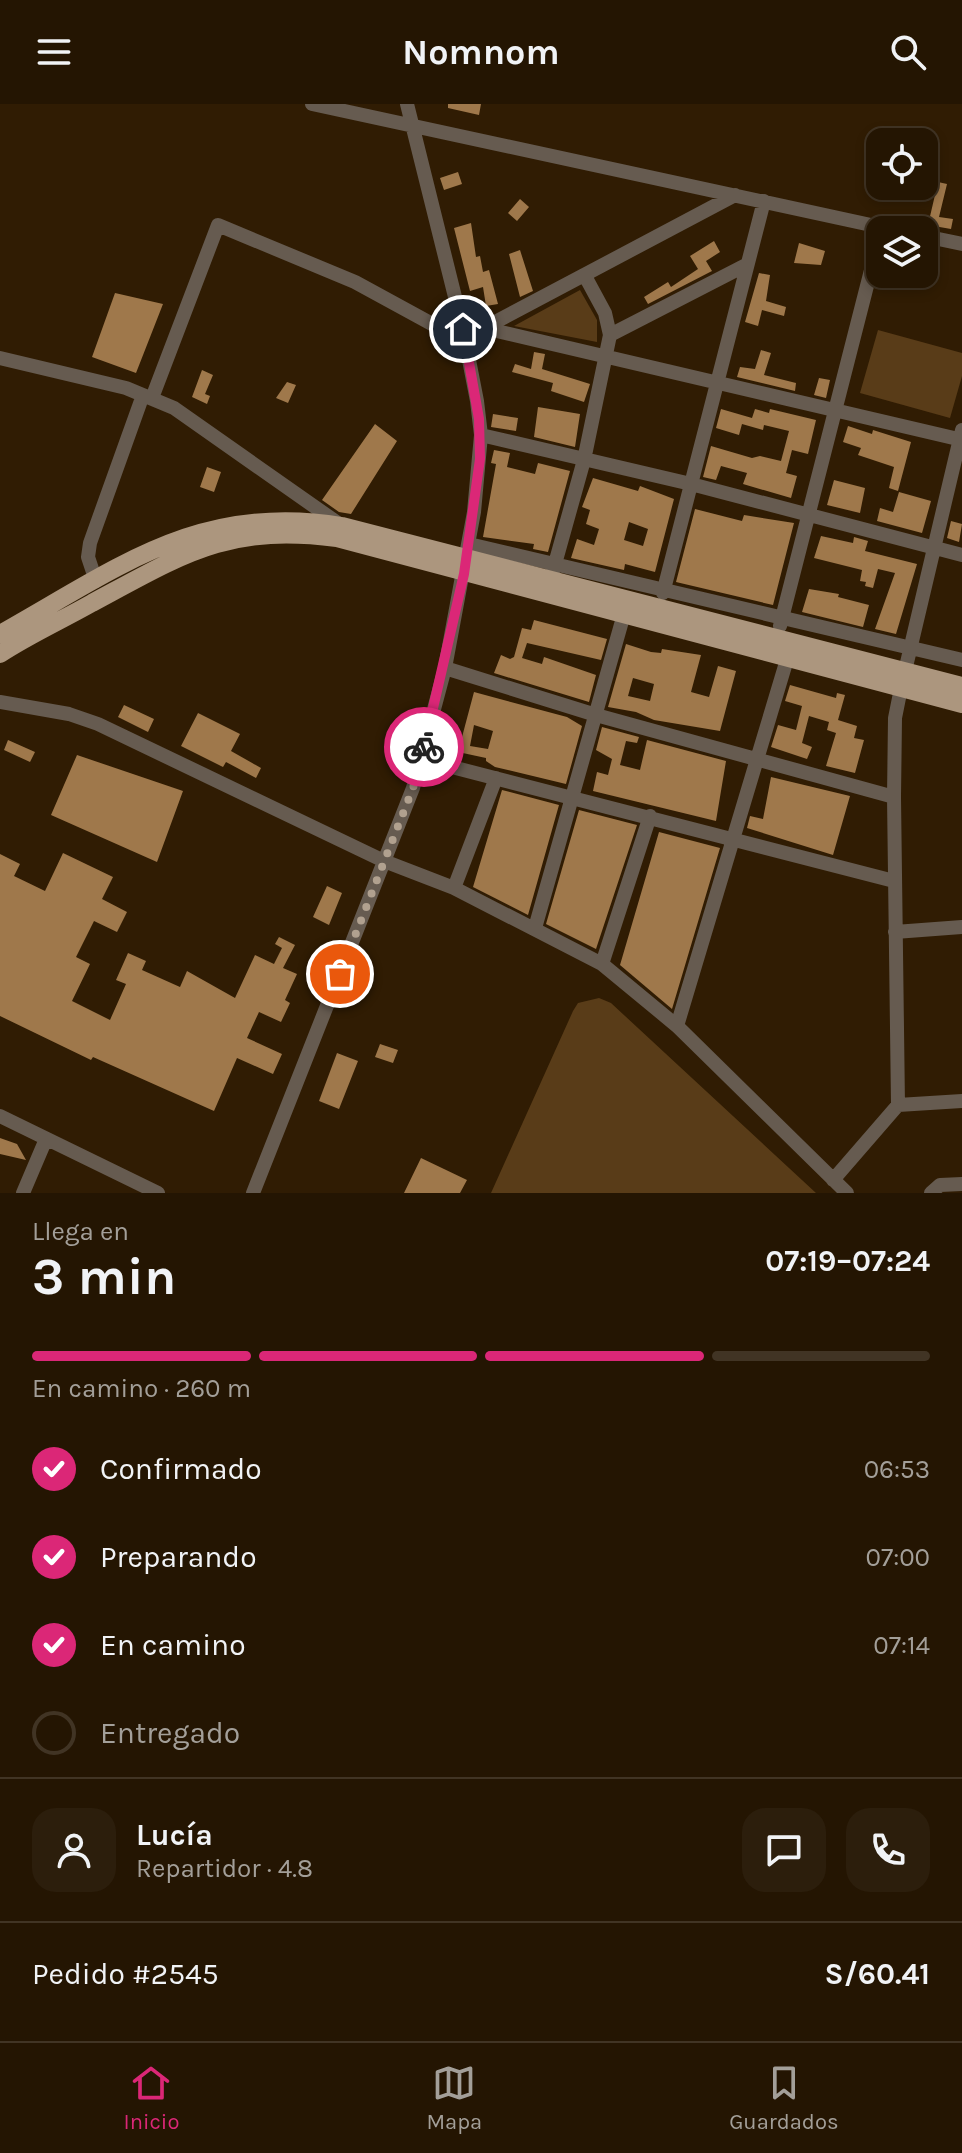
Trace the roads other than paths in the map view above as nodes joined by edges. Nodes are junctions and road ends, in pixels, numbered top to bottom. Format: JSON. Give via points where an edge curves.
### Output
{"nodes":[{"id":1,"x":312,"y":104,"type":"edge"},
{"id":2,"x":407,"y":104,"type":"edge"},
{"id":3,"x":412,"y":127,"type":"junction"},
{"id":4,"x":735,"y":195,"type":"junction"},
{"id":5,"x":764,"y":201,"type":"junction"},
{"id":6,"x":866,"y":226,"type":"edge"},
{"id":7,"x":938,"y":239,"type":"edge"},
{"id":8,"x":962,"y":244,"type":"edge"},
{"id":9,"x":746,"y":265,"type":"junction"},
{"id":10,"x":585,"y":276,"type":"junction"},
{"id":11,"x":869,"y":288,"type":"edge"},
{"id":12,"x":484,"y":328,"type":"junction"},
{"id":13,"x":610,"y":335,"type":"junction"},
{"id":14,"x":464,"y":336,"type":"junction"},
{"id":15,"x":607,"y":356,"type":"junction"},
{"id":16,"x":0,"y":358,"type":"edge"},
{"id":17,"x":716,"y":383,"type":"junction"},
{"id":18,"x":148,"y":396,"type":"junction"},
{"id":19,"x":836,"y":411,"type":"junction"},
{"id":20,"x":481,"y":435,"type":"junction"},
{"id":21,"x":961,"y":436,"type":"edge"},
{"id":22,"x":584,"y":460,"type":"junction"},
{"id":23,"x":691,"y":484,"type":"junction"},
{"id":24,"x":810,"y":518,"type":"junction"},
{"id":25,"x":342,"y":526,"type":"junction"},
{"id":26,"x":934,"y":550,"type":"junction"},
{"id":27,"x":962,"y":555,"type":"edge"},
{"id":28,"x":467,"y":559,"type":"junction"},
{"id":29,"x":552,"y":572,"type":"junction"},
{"id":30,"x":96,"y":581,"type":"junction"},
{"id":31,"x":663,"y":593,"type":"junction"},
{"id":32,"x":624,"y":614,"type":"junction"},
{"id":33,"x":779,"y":627,"type":"junction"},
{"id":34,"x":0,"y":634,"type":"edge"},
{"id":35,"x":912,"y":649,"type":"junction"},
{"id":36,"x":0,"y":654,"type":"edge"},
{"id":37,"x":788,"y":656,"type":"junction"},
{"id":38,"x":962,"y":660,"type":"edge"},
{"id":39,"x":445,"y":668,"type":"junction"},
{"id":40,"x":903,"y":679,"type":"junction"},
{"id":41,"x":962,"y":686,"type":"edge"},
{"id":42,"x":0,"y":702,"type":"edge"},
{"id":43,"x":962,"y":704,"type":"edge"},
{"id":44,"x":596,"y":715,"type":"junction"},
{"id":45,"x":421,"y":759,"type":"junction"},
{"id":46,"x":758,"y":759,"type":"junction"},
{"id":47,"x":496,"y":778,"type":"junction"},
{"id":48,"x":894,"y":797,"type":"junction"},
{"id":49,"x":572,"y":798,"type":"junction"},
{"id":50,"x":650,"y":816,"type":"junction"},
{"id":51,"x":735,"y":839,"type":"junction"},
{"id":52,"x":384,"y":861,"type":"junction"},
{"id":53,"x":894,"y":881,"type":"junction"},
{"id":54,"x":454,"y":888,"type":"junction"},
{"id":55,"x":962,"y":927,"type":"edge"},
{"id":56,"x":535,"y":928,"type":"junction"},
{"id":57,"x":895,"y":932,"type":"junction"},
{"id":58,"x":602,"y":964,"type":"junction"},
{"id":59,"x":677,"y":1026,"type":"junction"},
{"id":60,"x":962,"y":1101,"type":"edge"},
{"id":61,"x":898,"y":1105,"type":"junction"},
{"id":62,"x":0,"y":1116,"type":"edge"},
{"id":63,"x":46,"y":1139,"type":"junction"},
{"id":64,"x":833,"y":1180,"type":"junction"},
{"id":65,"x":962,"y":1184,"type":"edge"},
{"id":66,"x":23,"y":1193,"type":"edge"},
{"id":67,"x":158,"y":1193,"type":"edge"},
{"id":68,"x":253,"y":1193,"type":"edge"},
{"id":69,"x":847,"y":1193,"type":"edge"},
{"id":70,"x":931,"y":1193,"type":"edge"}],
"edges":[{"from":1,"to":3,"type":"street"},
{"from":2,"to":3,"type":"street"},
{"from":3,"to":4,"type":"street"},
{"from":3,"to":14,"type":"street"},
{"from":4,"to":5,"type":"street"},
{"from":4,"to":10,"type":"street"},
{"from":5,"to":6,"type":"street"},
{"from":5,"to":9,"type":"street"},
{"from":7,"to":8,"type":"street"},
{"from":9,"to":13,"type":"street"},
{"from":9,"to":17,"type":"street"},
{"from":10,"to":12,"type":"street"},
{"from":10,"to":13,"type":"street"},
{"from":11,"to":19,"type":"street"},
{"from":12,"to":14,"type":"street"},
{"from":12,"to":15,"type":"street"},
{"from":13,"to":15,"type":"street"},
{"from":14,"to":18,"type":"street","via":[[355,282],[218,225]]},
{"from":14,"to":20,"type":"street"},
{"from":15,"to":17,"type":"street"},
{"from":15,"to":22,"type":"street"},
{"from":16,"to":18,"type":"street"},
{"from":17,"to":19,"type":"street"},
{"from":17,"to":23,"type":"street"},
{"from":18,"to":25,"type":"street","via":[[174,408]]},
{"from":18,"to":30,"type":"street","via":[[90,543],[88,557]]},
{"from":19,"to":21,"type":"street"},
{"from":19,"to":24,"type":"street"},
{"from":20,"to":22,"type":"street"},
{"from":20,"to":28,"type":"street"},
{"from":21,"to":26,"type":"street"},
{"from":22,"to":23,"type":"street"},
{"from":22,"to":29,"type":"street"},
{"from":23,"to":24,"type":"street"},
{"from":23,"to":31,"type":"street"},
{"from":24,"to":26,"type":"street"},
{"from":24,"to":33,"type":"street"},
{"from":25,"to":28,"type":"main road"},
{"from":25,"to":30,"type":"main road","via":[[298,518],[222,525],[169,542]]},
{"from":26,"to":27,"type":"street"},
{"from":26,"to":35,"type":"street"},
{"from":28,"to":29,"type":"main road"},
{"from":28,"to":32,"type":"main road"},
{"from":28,"to":36,"type":"main road","via":[[337,538],[262,533],[178,557]]},
{"from":28,"to":39,"type":"street"},
{"from":29,"to":31,"type":"street"},
{"from":29,"to":33,"type":"main road"},
{"from":30,"to":34,"type":"main road"},
{"from":31,"to":33,"type":"street"},
{"from":32,"to":37,"type":"main road"},
{"from":32,"to":44,"type":"street"},
{"from":33,"to":35,"type":"street"},
{"from":33,"to":40,"type":"main road"},
{"from":35,"to":38,"type":"street"},
{"from":35,"to":40,"type":"street"},
{"from":37,"to":40,"type":"main road"},
{"from":37,"to":46,"type":"street"},
{"from":39,"to":44,"type":"street"},
{"from":39,"to":45,"type":"street"},
{"from":40,"to":41,"type":"main road"},
{"from":40,"to":43,"type":"main road"},
{"from":40,"to":48,"type":"street","via":[[895,718]]},
{"from":42,"to":52,"type":"street","via":[[98,724]]},
{"from":44,"to":46,"type":"street"},
{"from":44,"to":49,"type":"street"},
{"from":45,"to":47,"type":"street"},
{"from":45,"to":52,"type":"street"},
{"from":46,"to":48,"type":"street"},
{"from":46,"to":51,"type":"street"},
{"from":47,"to":49,"type":"street"},
{"from":47,"to":54,"type":"street"},
{"from":48,"to":53,"type":"street"},
{"from":49,"to":50,"type":"street"},
{"from":49,"to":56,"type":"street"},
{"from":50,"to":51,"type":"street"},
{"from":50,"to":58,"type":"street"},
{"from":51,"to":53,"type":"street"},
{"from":51,"to":59,"type":"street"},
{"from":52,"to":54,"type":"street"},
{"from":52,"to":68,"type":"street"},
{"from":53,"to":57,"type":"street"},
{"from":54,"to":56,"type":"street"},
{"from":55,"to":57,"type":"street"},
{"from":56,"to":58,"type":"street"},
{"from":57,"to":61,"type":"street"},
{"from":58,"to":59,"type":"street"},
{"from":59,"to":64,"type":"street"},
{"from":60,"to":61,"type":"street"},
{"from":61,"to":64,"type":"street"},
{"from":62,"to":63,"type":"street"},
{"from":63,"to":66,"type":"street"},
{"from":63,"to":67,"type":"street"},
{"from":64,"to":69,"type":"street"},
{"from":65,"to":70,"type":"street","via":[[940,1185]]}]}
